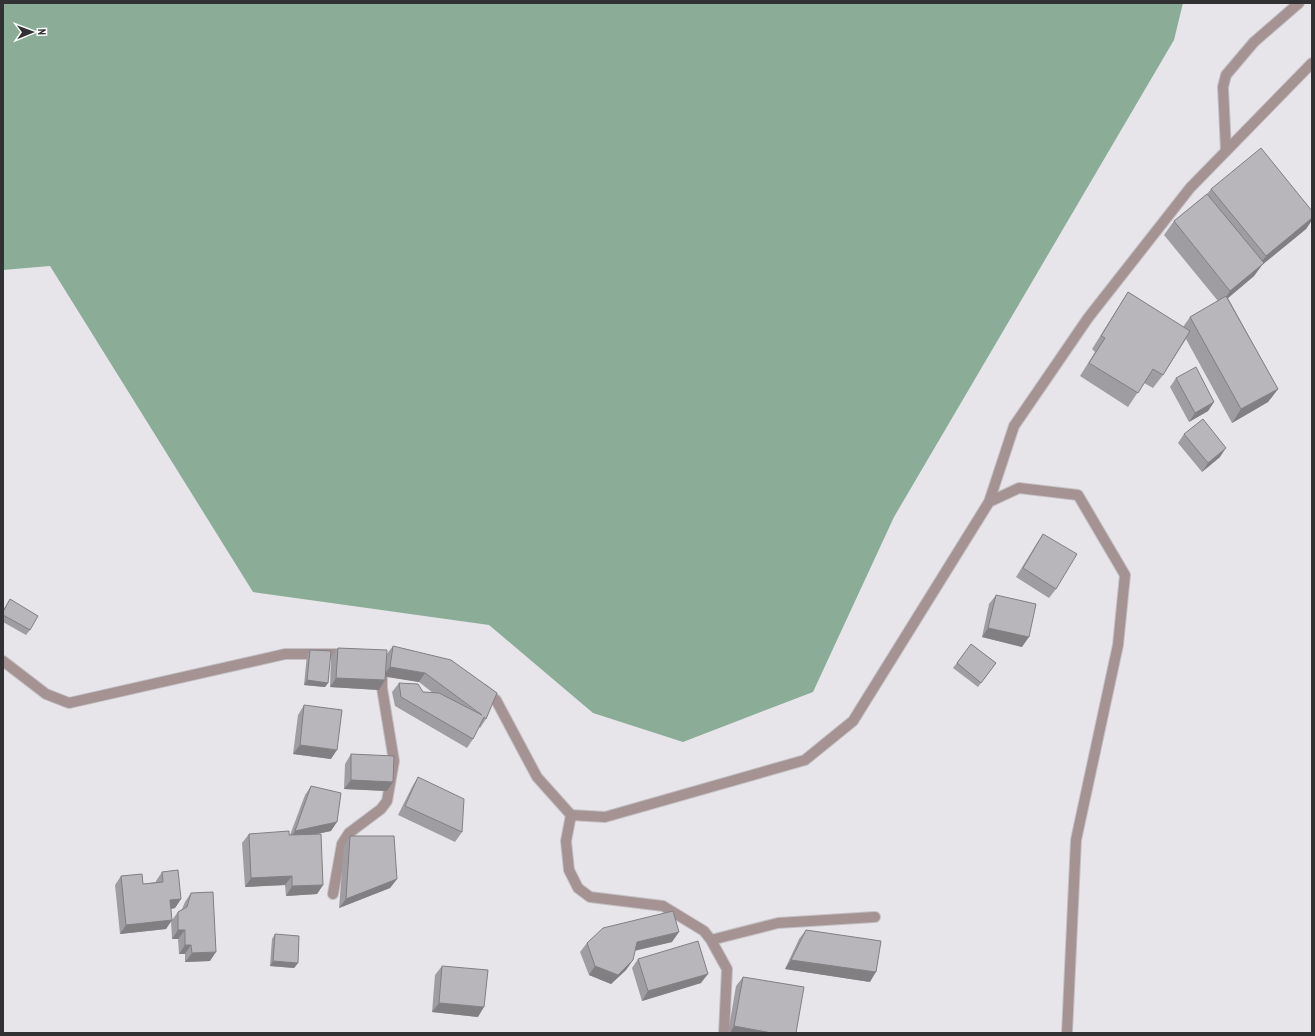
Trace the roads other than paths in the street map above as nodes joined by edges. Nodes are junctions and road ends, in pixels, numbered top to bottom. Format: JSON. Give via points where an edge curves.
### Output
{"nodes":[{"id":1,"x":1299,"y":3,"type":"edge"},
{"id":2,"x":1312,"y":63,"type":"edge"},
{"id":3,"x":1226,"y":151,"type":"junction"},
{"id":4,"x":989,"y":502,"type":"junction"},
{"id":5,"x":360,"y":654,"type":"edge"},
{"id":6,"x":383,"y":660,"type":"edge"},
{"id":7,"x":3,"y":661,"type":"edge"},
{"id":8,"x":479,"y":685,"type":"edge"},
{"id":9,"x":571,"y":815,"type":"junction"},
{"id":10,"x":333,"y":894,"type":"dead end"},
{"id":11,"x":875,"y":916,"type":"dead end"},
{"id":12,"x":711,"y":940,"type":"junction"},
{"id":13,"x":724,"y":1033,"type":"edge"},
{"id":14,"x":1067,"y":1033,"type":"edge"}],
"edges":[{"from":1,"to":3,"type":"street","via":[[1254,42],[1226,75],[1223,87]]},
{"from":2,"to":3,"type":"street"},
{"from":3,"to":4,"type":"street","via":[[1190,188],[1088,318],[1014,426]]},
{"from":4,"to":9,"type":"street","via":[[853,721],[805,760],[605,817]]},
{"from":4,"to":14,"type":"street","via":[[1019,488],[1078,495],[1125,575],[1118,645],[1076,840]]},
{"from":5,"to":7,"type":"street","via":[[285,654],[69,703],[46,694]]},
{"from":6,"to":10,"type":"street","via":[[382,688],[394,761],[387,801],[381,809],[349,833],[342,844]]},
{"from":8,"to":9,"type":"street","via":[[496,700],[537,777]]},
{"from":9,"to":12,"type":"street","via":[[566,841],[569,870],[578,888],[590,897],[663,906],[704,931]]},
{"from":11,"to":12,"type":"street","via":[[778,923]]},
{"from":12,"to":13,"type":"street","via":[[727,969]]}]}
